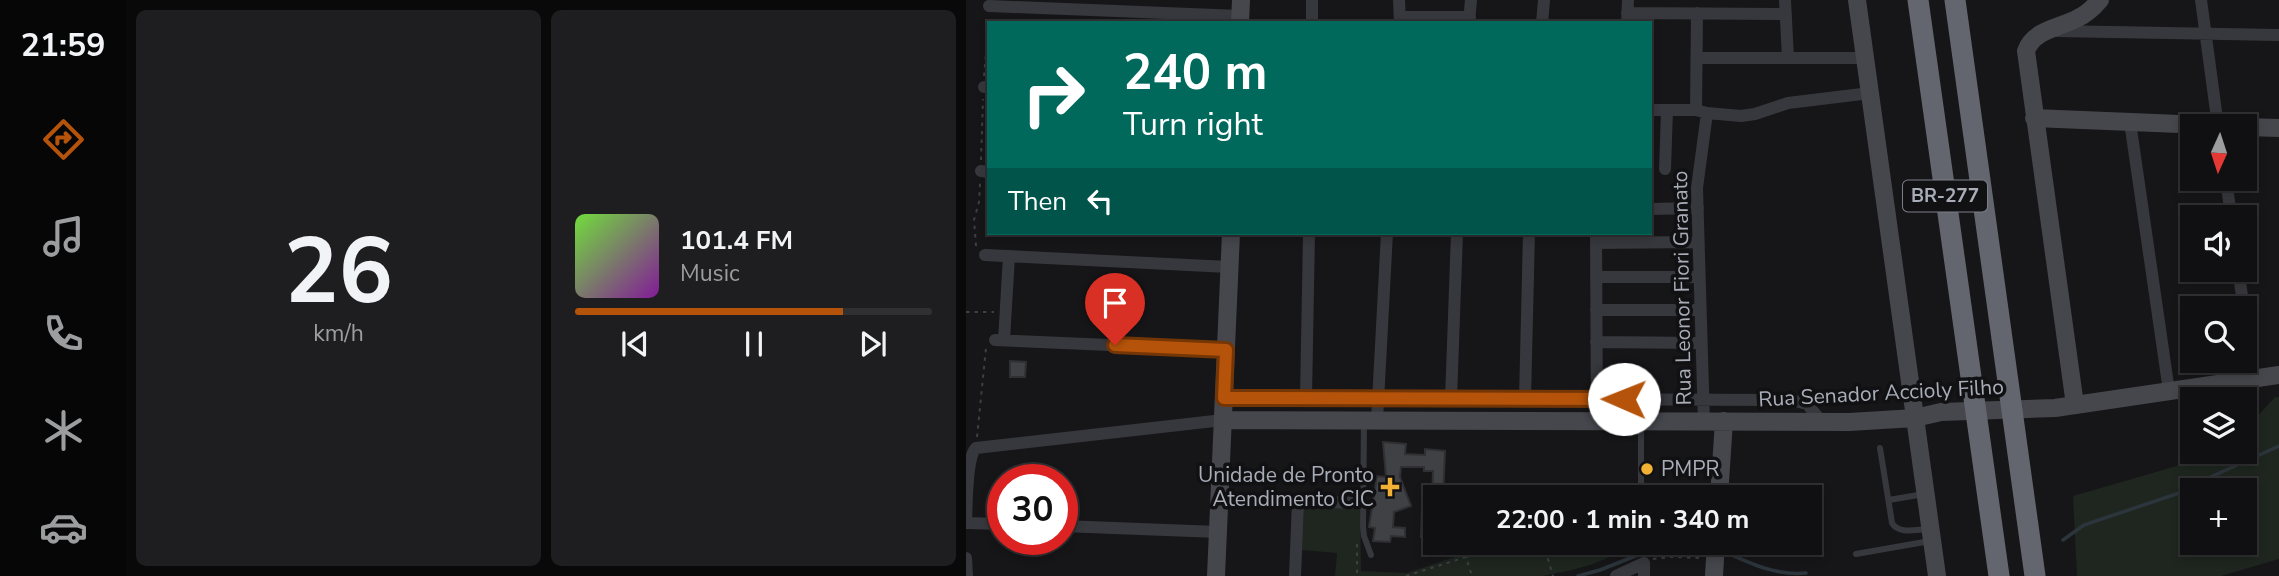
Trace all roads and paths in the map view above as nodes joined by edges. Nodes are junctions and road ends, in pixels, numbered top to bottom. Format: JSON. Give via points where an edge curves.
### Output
{"nodes":[{"id":1,"x":1312,"y":0,"type":"edge"},
{"id":2,"x":1399,"y":0,"type":"edge"},
{"id":3,"x":1471,"y":0,"type":"edge"},
{"id":4,"x":1544,"y":0,"type":"edge"},
{"id":5,"x":1857,"y":0,"type":"edge"},
{"id":6,"x":1918,"y":0,"type":"edge"},
{"id":7,"x":1955,"y":0,"type":"edge"},
{"id":8,"x":2100,"y":0,"type":"edge"},
{"id":9,"x":2201,"y":0,"type":"edge"},
{"id":10,"x":989,"y":6,"type":"joint"},
{"id":11,"x":1785,"y":7,"type":"edge"},
{"id":12,"x":1627,"y":12,"type":"edge"},
{"id":13,"x":1241,"y":13,"type":"edge"},
{"id":14,"x":1697,"y":13,"type":"junction"},
{"id":15,"x":1083,"y":17,"type":"edge"},
{"id":16,"x":1400,"y":20,"type":"edge"},
{"id":17,"x":1469,"y":20,"type":"edge"},
{"id":18,"x":988,"y":21,"type":"edge"},
{"id":19,"x":1312,"y":21,"type":"edge"},
{"id":20,"x":1542,"y":21,"type":"edge"},
{"id":21,"x":2048,"y":31,"type":"junction"},
{"id":22,"x":2206,"y":34,"type":"junction"},
{"id":23,"x":2279,"y":35,"type":"edge"},
{"id":24,"x":1696,"y":58,"type":"junction"},
{"id":25,"x":1788,"y":58,"type":"junction"},
{"id":26,"x":1865,"y":58,"type":"junction"},
{"id":27,"x":987,"y":60,"type":"edge"},
{"id":28,"x":986,"y":87,"type":"edge"},
{"id":29,"x":1870,"y":93,"type":"junction"},
{"id":30,"x":1652,"y":110,"type":"edge"},
{"id":31,"x":1667,"y":110,"type":"junction"},
{"id":32,"x":1702,"y":111,"type":"junction"},
{"id":33,"x":2216,"y":114,"type":"edge"},
{"id":34,"x":2034,"y":118,"type":"junction"},
{"id":35,"x":2130,"y":122,"type":"junction"},
{"id":36,"x":2180,"y":124,"type":"edge"},
{"id":37,"x":2258,"y":127,"type":"edge"},
{"id":38,"x":2279,"y":128,"type":"edge"},
{"id":39,"x":1664,"y":169,"type":"dead end"},
{"id":40,"x":985,"y":172,"type":"edge"},
{"id":41,"x":1698,"y":208,"type":"junction"},
{"id":42,"x":1652,"y":209,"type":"edge"},
{"id":43,"x":1231,"y":235,"type":"edge"},
{"id":44,"x":1309,"y":235,"type":"edge"},
{"id":45,"x":1387,"y":235,"type":"edge"},
{"id":46,"x":1457,"y":235,"type":"edge"},
{"id":47,"x":1529,"y":235,"type":"edge"},
{"id":48,"x":1596,"y":238,"type":"edge"},
{"id":49,"x":1699,"y":242,"type":"junction"},
{"id":50,"x":981,"y":254,"type":"joint"},
{"id":51,"x":1009,"y":256,"type":"junction"},
{"id":52,"x":1230,"y":267,"type":"junction"},
{"id":53,"x":1596,"y":277,"type":"junction"},
{"id":54,"x":1699,"y":277,"type":"junction"},
{"id":55,"x":1596,"y":310,"type":"junction"},
{"id":56,"x":1700,"y":310,"type":"junction"},
{"id":57,"x":966,"y":312,"type":"edge"},
{"id":58,"x":995,"y":320,"type":"dead end"},
{"id":59,"x":995,"y":341,"type":"junction"},
{"id":60,"x":1597,"y":342,"type":"junction"},
{"id":61,"x":1702,"y":342,"type":"junction"},
{"id":62,"x":1226,"y":350,"type":"junction"},
{"id":63,"x":2252,"y":373,"type":"edge"},
{"id":64,"x":2279,"y":375,"type":"edge"},
{"id":65,"x":2253,"y":379,"type":"junction"},
{"id":66,"x":2169,"y":391,"type":"junction"},
{"id":67,"x":1224,"y":398,"type":"junction"},
{"id":68,"x":1306,"y":398,"type":"junction"},
{"id":69,"x":1378,"y":398,"type":"junction"},
{"id":70,"x":1451,"y":399,"type":"junction"},
{"id":71,"x":1525,"y":399,"type":"junction"},
{"id":72,"x":1597,"y":399,"type":"junction"},
{"id":73,"x":1703,"y":400,"type":"junction"},
{"id":74,"x":2075,"y":405,"type":"junction"},
{"id":75,"x":1914,"y":418,"type":"junction"},
{"id":76,"x":1223,"y":420,"type":"junction"},
{"id":77,"x":1371,"y":420,"type":"junction"},
{"id":78,"x":1597,"y":421,"type":"junction"},
{"id":79,"x":1641,"y":421,"type":"junction"},
{"id":80,"x":1724,"y":421,"type":"junction"},
{"id":81,"x":1704,"y":422,"type":"junction"},
{"id":82,"x":1822,"y":422,"type":"junction"},
{"id":83,"x":976,"y":448,"type":"junction"},
{"id":84,"x":1880,"y":448,"type":"dead end"},
{"id":85,"x":1642,"y":485,"type":"edge"},
{"id":86,"x":1720,"y":485,"type":"edge"},
{"id":87,"x":1926,"y":494,"type":"junction"},
{"id":88,"x":1266,"y":496,"type":"dead end"},
{"id":89,"x":1889,"y":500,"type":"junction"},
{"id":90,"x":1298,"y":501,"type":"junction"},
{"id":91,"x":1358,"y":503,"type":"dead end"},
{"id":92,"x":966,"y":522,"type":"edge"},
{"id":93,"x":987,"y":523,"type":"edge"},
{"id":94,"x":1078,"y":527,"type":"edge"},
{"id":95,"x":1218,"y":532,"type":"junction"},
{"id":96,"x":1931,"y":535,"type":"junction"},
{"id":97,"x":1856,"y":554,"type":"dead end"},
{"id":98,"x":1371,"y":555,"type":"dead end"},
{"id":99,"x":1472,"y":555,"type":"edge"},
{"id":100,"x":1547,"y":555,"type":"edge"},
{"id":101,"x":1466,"y":557,"type":"junction"},
{"id":102,"x":966,"y":558,"type":"edge"},
{"id":103,"x":1715,"y":559,"type":"edge"},
{"id":104,"x":1644,"y":569,"type":"edge"},
{"id":105,"x":967,"y":576,"type":"edge"},
{"id":106,"x":1216,"y":576,"type":"edge"},
{"id":107,"x":1295,"y":576,"type":"edge"},
{"id":108,"x":1406,"y":576,"type":"edge"},
{"id":109,"x":1472,"y":576,"type":"edge"},
{"id":110,"x":1553,"y":576,"type":"edge"},
{"id":111,"x":1616,"y":576,"type":"edge"},
{"id":112,"x":1937,"y":576,"type":"edge"},
{"id":113,"x":1999,"y":576,"type":"edge"},
{"id":114,"x":2035,"y":576,"type":"edge"}],
"edges":[{"from":1,"to":19,"type":"street"},
{"from":2,"to":16,"type":"street"},
{"from":3,"to":17,"type":"street"},
{"from":4,"to":20,"type":"street"},
{"from":5,"to":26,"type":"street"},
{"from":6,"to":113,"type":"highway","number":"BR-277"},
{"from":7,"to":114,"type":"highway","number":"BR-277"},
{"from":8,"to":21,"type":"street","via":[[2079,18]]},
{"from":9,"to":22,"type":"street"},
{"from":10,"to":15,"type":"street"},
{"from":10,"to":18,"type":"path"},
{"from":11,"to":14,"type":"street"},
{"from":11,"to":25,"type":"street"},
{"from":12,"to":14,"type":"street"},
{"from":13,"to":15,"type":"street"},
{"from":14,"to":24,"type":"street","name":"Rua Leonor Fiori Granato"},
{"from":16,"to":17,"type":"street"},
{"from":21,"to":22,"type":"street"},
{"from":21,"to":34,"type":"street","via":[[2033,39],[2026,51]]},
{"from":22,"to":23,"type":"street"},
{"from":22,"to":33,"type":"street"},
{"from":24,"to":25,"type":"street"},
{"from":24,"to":32,"type":"street","name":"Rua Leonor Fiori Granato"},
{"from":25,"to":26,"type":"street"},
{"from":26,"to":29,"type":"street"},
{"from":27,"to":28,"type":"path"},
{"from":28,"to":40,"type":"path"},
{"from":29,"to":32,"type":"street","via":[[1788,103],[1747,115]]},
{"from":29,"to":75,"type":"street"},
{"from":30,"to":31,"type":"street"},
{"from":31,"to":32,"type":"street"},
{"from":31,"to":39,"type":"street"},
{"from":32,"to":41,"type":"street","name":"Rua Leonor Fiori Granato"},
{"from":34,"to":35,"type":"street"},
{"from":34,"to":74,"type":"street"},
{"from":35,"to":36,"type":"street"},
{"from":35,"to":66,"type":"street"},
{"from":37,"to":38,"type":"street"},
{"from":40,"to":50,"type":"path","via":[[974,220]]},
{"from":41,"to":42,"type":"street"},
{"from":41,"to":49,"type":"street","name":"Rua Leonor Fiori Granato"},
{"from":43,"to":52,"type":"street"},
{"from":44,"to":68,"type":"street"},
{"from":45,"to":69,"type":"street"},
{"from":46,"to":70,"type":"street"},
{"from":47,"to":71,"type":"street"},
{"from":48,"to":49,"type":"street"},
{"from":48,"to":53,"type":"street"},
{"from":49,"to":54,"type":"street","name":"Rua Leonor Fiori Granato"},
{"from":50,"to":51,"type":"street"},
{"from":51,"to":52,"type":"street"},
{"from":51,"to":59,"type":"street"},
{"from":52,"to":62,"type":"street"},
{"from":53,"to":54,"type":"street"},
{"from":53,"to":55,"type":"street"},
{"from":54,"to":56,"type":"street","name":"Rua Leonor Fiori Granato"},
{"from":55,"to":56,"type":"street"},
{"from":55,"to":60,"type":"street"},
{"from":56,"to":61,"type":"street","name":"Rua Leonor Fiori Granato"},
{"from":57,"to":58,"type":"path","via":[[996,312]]},
{"from":59,"to":62,"type":"street"},
{"from":59,"to":83,"type":"path"},
{"from":60,"to":61,"type":"street"},
{"from":60,"to":72,"type":"street"},
{"from":61,"to":73,"type":"street","name":"Rua Leonor Fiori Granato"},
{"from":62,"to":67,"type":"street"},
{"from":63,"to":65,"type":"street"},
{"from":64,"to":65,"type":"street","name":"Rua Senador Accioly Filho"},
{"from":65,"to":66,"type":"street","name":"Rua Senador Accioly Filho"},
{"from":66,"to":74,"type":"street","name":"Rua Senador Accioly Filho"},
{"from":67,"to":68,"type":"street"},
{"from":67,"to":76,"type":"street"},
{"from":68,"to":69,"type":"street"},
{"from":69,"to":70,"type":"street"},
{"from":69,"to":77,"type":"street"},
{"from":70,"to":71,"type":"street"},
{"from":71,"to":72,"type":"street"},
{"from":72,"to":73,"type":"street"},
{"from":72,"to":78,"type":"street"},
{"from":73,"to":81,"type":"street","name":"Rua Leonor Fiori Granato"},
{"from":73,"to":82,"type":"street","via":[[1800,401]]},
{"from":74,"to":75,"type":"street","name":"Rua Senador Accioly Filho","via":[[1941,412]]},
{"from":75,"to":82,"type":"street","name":"Rua Senador Accioly Filho"},
{"from":75,"to":87,"type":"street"},
{"from":76,"to":77,"type":"street","name":"Rua Senador Accioly Filho"},
{"from":76,"to":83,"type":"street","name":"Rua Senador Accioly Filho"},
{"from":76,"to":95,"type":"street"},
{"from":77,"to":78,"type":"street","name":"Rua Senador Accioly Filho"},
{"from":77,"to":98,"type":"lane","via":[[1363,527]]},
{"from":78,"to":79,"type":"street","name":"Rua Senador Accioly Filho"},
{"from":79,"to":81,"type":"street","name":"Rua Senador Accioly Filho"},
{"from":79,"to":85,"type":"lane"},
{"from":80,"to":81,"type":"street","name":"Rua Senador Accioly Filho"},
{"from":80,"to":82,"type":"street","name":"Rua Senador Accioly Filho"},
{"from":80,"to":86,"type":"street"},
{"from":83,"to":92,"type":"street","via":[[969,462]]},
{"from":84,"to":89,"type":"lane"},
{"from":87,"to":89,"type":"lane"},
{"from":87,"to":96,"type":"street"},
{"from":88,"to":90,"type":"path"},
{"from":89,"to":96,"type":"lane","via":[[1895,528]]},
{"from":90,"to":91,"type":"street"},
{"from":90,"to":107,"type":"street"},
{"from":92,"to":93,"type":"street"},
{"from":94,"to":95,"type":"street"},
{"from":95,"to":106,"type":"street"},
{"from":96,"to":97,"type":"lane"},
{"from":96,"to":112,"type":"street"},
{"from":99,"to":101,"type":"path"},
{"from":100,"to":110,"type":"path"},
{"from":101,"to":108,"type":"path"},
{"from":101,"to":109,"type":"path"},
{"from":102,"to":105,"type":"street"},
{"from":103,"to":104,"type":"path","via":[[1664,557]]},
{"from":104,"to":111,"type":"street"}]}
